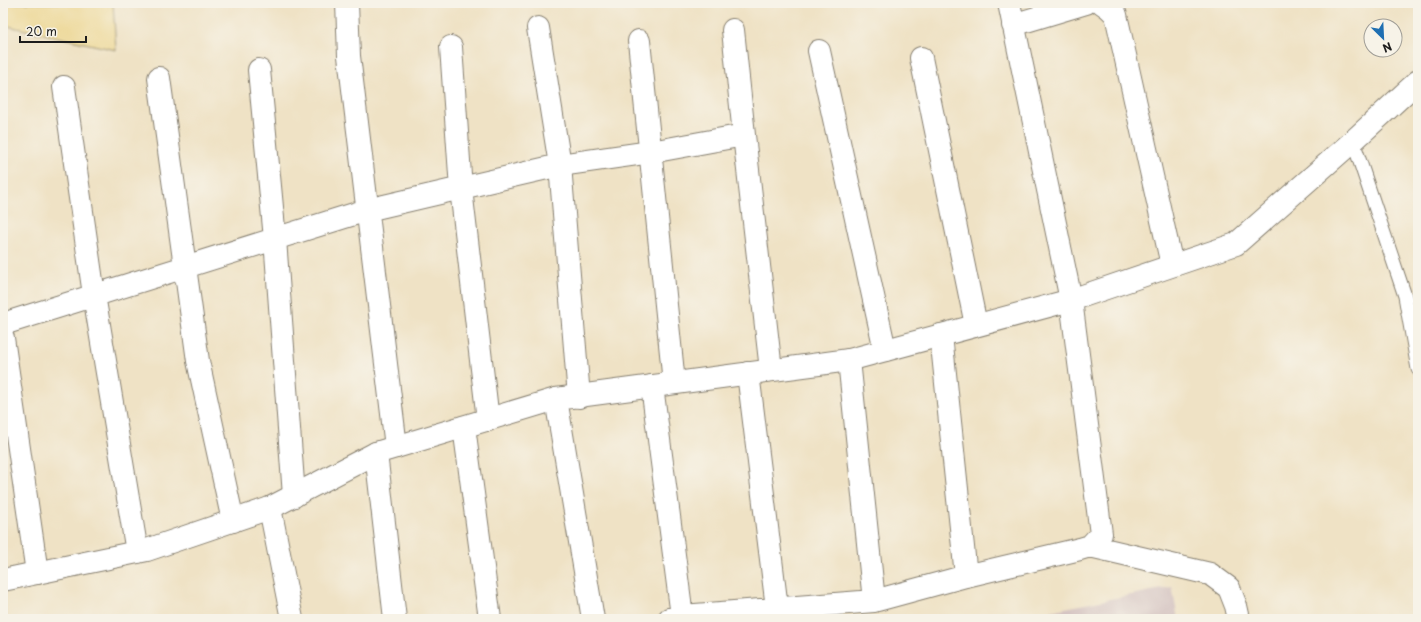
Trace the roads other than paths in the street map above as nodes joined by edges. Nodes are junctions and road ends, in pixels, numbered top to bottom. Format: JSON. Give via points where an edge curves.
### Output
{"nodes":[{"id":1,"x":347,"y":3,"type":"edge"},
{"id":2,"x":1009,"y":3,"type":"edge"},
{"id":3,"x":1086,"y":3,"type":"edge"},
{"id":4,"x":1102,"y":3,"type":"edge"},
{"id":5,"x":1013,"y":25,"type":"junction"},
{"id":6,"x":538,"y":28,"type":"dead end"},
{"id":7,"x":733,"y":30,"type":"dead end"},
{"id":8,"x":640,"y":41,"type":"dead end"},
{"id":9,"x":451,"y":47,"type":"dead end"},
{"id":10,"x":819,"y":51,"type":"dead end"},
{"id":11,"x":921,"y":58,"type":"dead end"},
{"id":12,"x":259,"y":70,"type":"dead end"},
{"id":13,"x":159,"y":78,"type":"dead end"},
{"id":14,"x":1418,"y":81,"type":"edge"},
{"id":15,"x":64,"y":87,"type":"dead end"},
{"id":16,"x":744,"y":135,"type":"junction"},
{"id":17,"x":1353,"y":141,"type":"junction"},
{"id":18,"x":651,"y":152,"type":"junction"},
{"id":19,"x":560,"y":165,"type":"junction"},
{"id":20,"x":461,"y":188,"type":"junction"},
{"id":21,"x":367,"y":210,"type":"junction"},
{"id":22,"x":275,"y":239,"type":"junction"},
{"id":23,"x":1172,"y":266,"type":"junction"},
{"id":24,"x":185,"y":267,"type":"junction"},
{"id":25,"x":94,"y":295,"type":"junction"},
{"id":26,"x":1071,"y":300,"type":"junction"},
{"id":27,"x":3,"y":324,"type":"edge"},
{"id":28,"x":976,"y":325,"type":"junction"},
{"id":29,"x":941,"y":335,"type":"junction"},
{"id":30,"x":3,"y":338,"type":"edge"},
{"id":31,"x":885,"y":350,"type":"junction"},
{"id":32,"x":849,"y":360,"type":"junction"},
{"id":33,"x":1418,"y":369,"type":"edge"},
{"id":34,"x":771,"y":370,"type":"junction"},
{"id":35,"x":748,"y":373,"type":"junction"},
{"id":36,"x":674,"y":383,"type":"junction"},
{"id":37,"x":652,"y":386,"type":"junction"},
{"id":38,"x":579,"y":397,"type":"junction"},
{"id":39,"x":556,"y":399,"type":"junction"},
{"id":40,"x":488,"y":420,"type":"junction"},
{"id":41,"x":464,"y":427,"type":"junction"},
{"id":42,"x":396,"y":447,"type":"junction"},
{"id":43,"x":376,"y":453,"type":"junction"},
{"id":44,"x":294,"y":496,"type":"junction"},
{"id":45,"x":270,"y":508,"type":"junction"},
{"id":46,"x":233,"y":521,"type":"junction"},
{"id":47,"x":1090,"y":546,"type":"junction"},
{"id":48,"x":137,"y":552,"type":"junction"},
{"id":49,"x":37,"y":573,"type":"junction"},
{"id":50,"x":966,"y":576,"type":"junction"},
{"id":51,"x":3,"y":580,"type":"edge"},
{"id":52,"x":874,"y":601,"type":"junction"},
{"id":53,"x":777,"y":608,"type":"junction"},
{"id":54,"x":676,"y":617,"type":"edge"},
{"id":55,"x":292,"y":619,"type":"edge"},
{"id":56,"x":394,"y":619,"type":"edge"},
{"id":57,"x":490,"y":619,"type":"edge"},
{"id":58,"x":593,"y":619,"type":"edge"},
{"id":59,"x":1239,"y":619,"type":"edge"}],
"edges":[{"from":1,"to":21,"type":"street","via":[[349,56]]},
{"from":2,"to":5,"type":"street"},
{"from":3,"to":5,"type":"street"},
{"from":4,"to":23,"type":"street","via":[[1116,15]]},
{"from":5,"to":26,"type":"street"},
{"from":6,"to":19,"type":"street"},
{"from":7,"to":16,"type":"street"},
{"from":8,"to":18,"type":"street"},
{"from":9,"to":20,"type":"street"},
{"from":10,"to":31,"type":"street"},
{"from":11,"to":28,"type":"street"},
{"from":12,"to":22,"type":"street"},
{"from":13,"to":24,"type":"street"},
{"from":14,"to":17,"type":"street"},
{"from":15,"to":25,"type":"street"},
{"from":16,"to":18,"type":"street"},
{"from":16,"to":34,"type":"street"},
{"from":17,"to":23,"type":"street","via":[[1236,244]]},
{"from":17,"to":33,"type":"lane","via":[[1405,296]]},
{"from":18,"to":19,"type":"street"},
{"from":18,"to":36,"type":"street"},
{"from":19,"to":20,"type":"street"},
{"from":19,"to":38,"type":"street"},
{"from":20,"to":21,"type":"street"},
{"from":20,"to":40,"type":"street"},
{"from":21,"to":22,"type":"street"},
{"from":21,"to":42,"type":"street"},
{"from":22,"to":24,"type":"street"},
{"from":22,"to":44,"type":"street"},
{"from":23,"to":26,"type":"street"},
{"from":24,"to":25,"type":"street"},
{"from":24,"to":46,"type":"street","via":[[198,361]]},
{"from":25,"to":27,"type":"street"},
{"from":25,"to":48,"type":"street"},
{"from":26,"to":28,"type":"street"},
{"from":26,"to":47,"type":"street","via":[[1101,534]]},
{"from":28,"to":29,"type":"street"},
{"from":29,"to":31,"type":"street"},
{"from":29,"to":50,"type":"street"},
{"from":30,"to":49,"type":"street"},
{"from":31,"to":32,"type":"street"},
{"from":32,"to":34,"type":"street"},
{"from":32,"to":52,"type":"street"},
{"from":34,"to":35,"type":"street"},
{"from":35,"to":36,"type":"street"},
{"from":35,"to":53,"type":"street"},
{"from":36,"to":37,"type":"street"},
{"from":37,"to":38,"type":"street"},
{"from":37,"to":54,"type":"street"},
{"from":38,"to":39,"type":"street"},
{"from":39,"to":40,"type":"street"},
{"from":39,"to":58,"type":"street"},
{"from":40,"to":41,"type":"street"},
{"from":41,"to":42,"type":"street"},
{"from":41,"to":57,"type":"street"},
{"from":42,"to":43,"type":"street"},
{"from":43,"to":44,"type":"street"},
{"from":43,"to":56,"type":"street"},
{"from":44,"to":45,"type":"street"},
{"from":45,"to":46,"type":"street"},
{"from":45,"to":55,"type":"street"},
{"from":46,"to":48,"type":"street"},
{"from":47,"to":50,"type":"street"},
{"from":47,"to":59,"type":"street","via":[[1210,574],[1229,588]]},
{"from":48,"to":49,"type":"street"},
{"from":49,"to":51,"type":"street"},
{"from":50,"to":52,"type":"street"},
{"from":52,"to":53,"type":"street"},
{"from":53,"to":54,"type":"street"}]}
